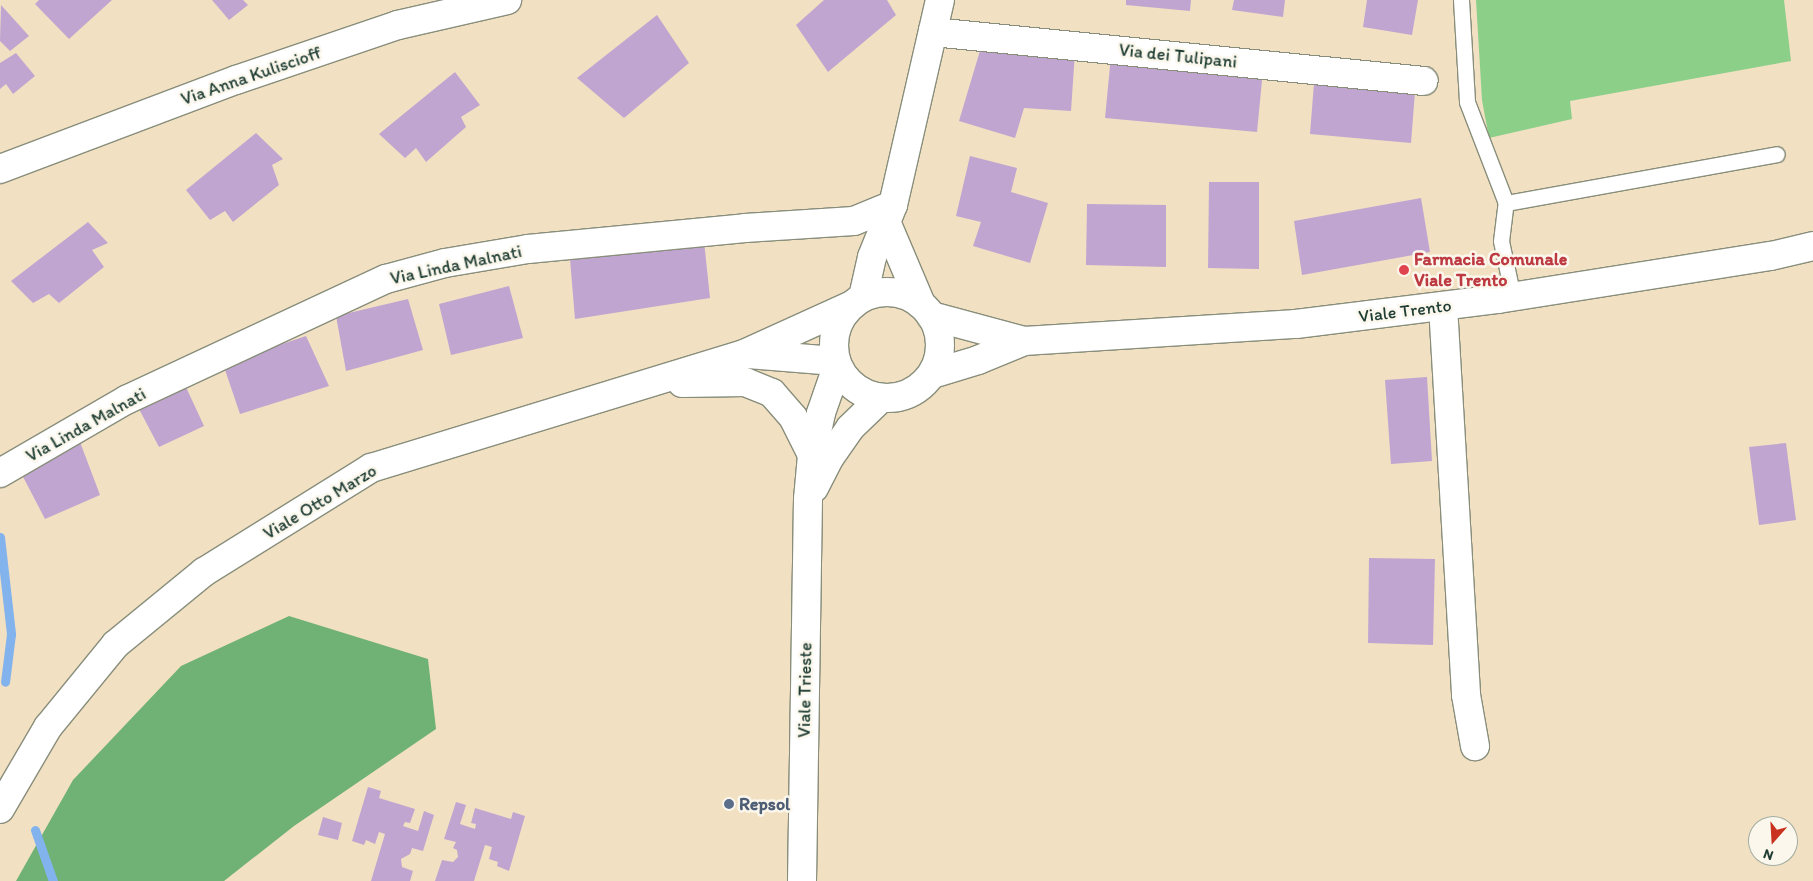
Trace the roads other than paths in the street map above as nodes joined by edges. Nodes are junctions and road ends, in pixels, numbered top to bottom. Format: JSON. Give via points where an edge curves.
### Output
{"nodes":[{"id":1,"x":507,"y":0,"type":"edge"},
{"id":2,"x":940,"y":0,"type":"edge"},
{"id":3,"x":1462,"y":0,"type":"edge"},
{"id":4,"x":933,"y":32,"type":"junction"},
{"id":5,"x":1424,"y":81,"type":"dead end"},
{"id":6,"x":1777,"y":154,"type":"dead end"},
{"id":7,"x":0,"y":169,"type":"edge"},
{"id":8,"x":1506,"y":203,"type":"junction"},
{"id":9,"x":890,"y":214,"type":"junction"},
{"id":10,"x":1813,"y":246,"type":"edge"},
{"id":11,"x":1513,"y":297,"type":"junction"},
{"id":12,"x":857,"y":302,"type":"junction"},
{"id":13,"x":1443,"y":306,"type":"junction"},
{"id":14,"x":926,"y":310,"type":"junction"},
{"id":15,"x":1024,"y":341,"type":"junction"},
{"id":16,"x":744,"y":354,"type":"junction"},
{"id":17,"x":836,"y":364,"type":"junction"},
{"id":18,"x":932,"y":374,"type":"junction"},
{"id":19,"x":650,"y":384,"type":"junction"},
{"id":20,"x":880,"y":399,"type":"junction"},
{"id":21,"x":812,"y":455,"type":"junction"},
{"id":22,"x":0,"y":473,"type":"edge"},
{"id":23,"x":808,"y":498,"type":"junction"},
{"id":24,"x":1475,"y":746,"type":"dead end"},
{"id":25,"x":0,"y":809,"type":"edge"},
{"id":26,"x":802,"y":881,"type":"edge"}],
"edges":[{"from":1,"to":7,"type":"street","name":"Via Anna Kuliscioff","via":[[398,25],[236,80]]},
{"from":2,"to":4,"type":"street"},
{"from":3,"to":8,"type":"lane","via":[[1467,102]]},
{"from":4,"to":5,"type":"street","name":"Via dei Tulipani"},
{"from":4,"to":9,"type":"street"},
{"from":6,"to":8,"type":"lane"},
{"from":8,"to":11,"type":"lane","via":[[1501,241]]},
{"from":9,"to":12,"type":"street"},
{"from":9,"to":14,"type":"street"},
{"from":9,"to":22,"type":"street","name":"Via Linda Malnati","via":[[854,221],[528,249],[445,263],[386,279],[126,400]]},
{"from":10,"to":11,"type":"street","name":"Viale Trento","via":[[1771,256]]},
{"from":11,"to":13,"type":"street","name":"Viale Trento"},
{"from":12,"to":14,"type":"street","via":[[878,292],[893,292],[908,296]]},
{"from":12,"to":16,"type":"street","name":"Viale Otto Marzo"},
{"from":12,"to":17,"type":"street","via":[[841,317],[835,331]]},
{"from":13,"to":15,"type":"street","name":"Viale Trento","via":[[1296,324]]},
{"from":13,"to":24,"type":"street","via":[[1466,695]]},
{"from":14,"to":15,"type":"street","name":"Viale Trento"},
{"from":14,"to":18,"type":"street","via":[[940,337],[940,352]]},
{"from":15,"to":18,"type":"street","name":"Viale Trento"},
{"from":16,"to":17,"type":"street","name":"Viale Otto Marzo"},
{"from":16,"to":19,"type":"street","name":"Viale Otto Marzo"},
{"from":17,"to":20,"type":"street","via":[[847,382],[862,393]]},
{"from":17,"to":21,"type":"street","name":"Viale Trieste"},
{"from":18,"to":20,"type":"street","via":[[910,394]]},
{"from":19,"to":21,"type":"street","via":[[746,382],[772,392],[793,417]]},
{"from":19,"to":25,"type":"street","name":"Viale Otto Marzo","via":[[371,468],[204,572],[116,644],[48,727]]},
{"from":20,"to":23,"type":"street","name":"Viale Trieste","via":[[850,428]]},
{"from":21,"to":23,"type":"street","name":"Viale Trieste"},
{"from":23,"to":26,"type":"street","name":"Viale Trieste"}]}
